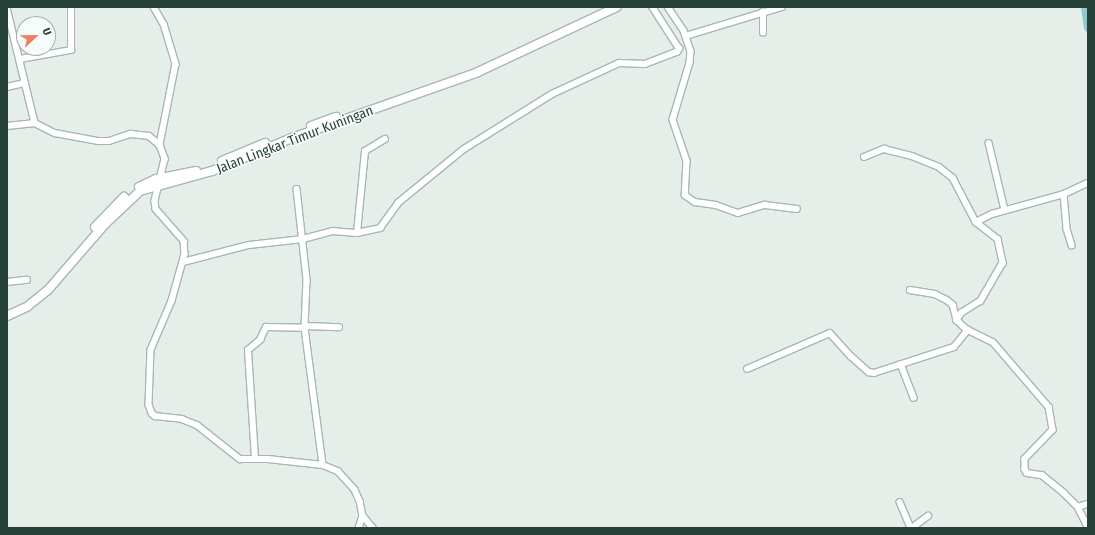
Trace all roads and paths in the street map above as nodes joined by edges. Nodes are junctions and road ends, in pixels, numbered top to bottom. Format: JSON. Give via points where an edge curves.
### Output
{"nodes":[{"id":1,"x":71,"y":7,"type":"edge"},
{"id":2,"x":154,"y":7,"type":"edge"},
{"id":3,"x":605,"y":7,"type":"edge"},
{"id":4,"x":617,"y":7,"type":"edge"},
{"id":5,"x":652,"y":7,"type":"edge"},
{"id":6,"x":668,"y":7,"type":"edge"},
{"id":7,"x":782,"y":7,"type":"edge"},
{"id":8,"x":7,"y":8,"type":"edge"},
{"id":9,"x":763,"y":12,"type":"junction"},
{"id":10,"x":8,"y":15,"type":"edge"},
{"id":11,"x":763,"y":33,"type":"dead end"},
{"id":12,"x":686,"y":36,"type":"junction"},
{"id":13,"x":20,"y":59,"type":"junction"},
{"id":14,"x":25,"y":83,"type":"junction"},
{"id":15,"x":7,"y":87,"type":"edge"},
{"id":16,"x":35,"y":123,"type":"junction"},
{"id":17,"x":7,"y":126,"type":"edge"},
{"id":18,"x":385,"y":139,"type":"dead end"},
{"id":19,"x":989,"y":144,"type":"dead end"},
{"id":20,"x":160,"y":145,"type":"junction"},
{"id":21,"x":864,"y":157,"type":"dead end"},
{"id":22,"x":160,"y":181,"type":"junction"},
{"id":23,"x":1088,"y":183,"type":"edge"},
{"id":24,"x":298,"y":189,"type":"dead end"},
{"id":25,"x":1064,"y":194,"type":"junction"},
{"id":26,"x":797,"y":209,"type":"dead end"},
{"id":27,"x":1005,"y":210,"type":"junction"},
{"id":28,"x":976,"y":222,"type":"junction"},
{"id":29,"x":357,"y":233,"type":"junction"},
{"id":30,"x":303,"y":239,"type":"junction"},
{"id":31,"x":1072,"y":245,"type":"dead end"},
{"id":32,"x":183,"y":262,"type":"junction"},
{"id":33,"x":27,"y":280,"type":"dead end"},
{"id":34,"x":7,"y":282,"type":"edge"},
{"id":35,"x":910,"y":290,"type":"dead end"},
{"id":36,"x":7,"y":311,"type":"edge"},
{"id":37,"x":7,"y":316,"type":"edge"},
{"id":38,"x":957,"y":320,"type":"junction"},
{"id":39,"x":305,"y":327,"type":"junction"},
{"id":40,"x":340,"y":327,"type":"dead end"},
{"id":41,"x":968,"y":330,"type":"junction"},
{"id":42,"x":901,"y":364,"type":"junction"},
{"id":43,"x":747,"y":369,"type":"dead end"},
{"id":44,"x":914,"y":398,"type":"dead end"},
{"id":45,"x":254,"y":459,"type":"junction"},
{"id":46,"x":323,"y":465,"type":"junction"},
{"id":47,"x":900,"y":502,"type":"dead end"},
{"id":48,"x":1088,"y":504,"type":"edge"},
{"id":49,"x":1078,"y":507,"type":"junction"},
{"id":50,"x":363,"y":516,"type":"junction"},
{"id":51,"x":928,"y":516,"type":"dead end"},
{"id":52,"x":1088,"y":527,"type":"edge"},
{"id":53,"x":359,"y":528,"type":"edge"},
{"id":54,"x":374,"y":528,"type":"edge"},
{"id":55,"x":911,"y":528,"type":"edge"}],
"edges":[{"from":1,"to":13,"type":"street","via":[[71,50]]},
{"from":2,"to":20,"type":"street","via":[[164,24],[176,64]]},
{"from":3,"to":22,"type":"main road","name":"Jalan Lingkar Timur Kuningan","via":[[500,58],[429,86],[327,120],[203,169]]},
{"from":4,"to":22,"type":"main road","name":"Jalan Lingkar Timur Kuningan","via":[[478,72],[282,142],[212,171]]},
{"from":5,"to":29,"type":"street","via":[[679,49],[677,52],[645,64],[619,63],[552,94],[464,149],[398,203],[380,228]]},
{"from":6,"to":12,"type":"street"},
{"from":7,"to":9,"type":"street"},
{"from":8,"to":10,"type":"street"},
{"from":9,"to":11,"type":"street"},
{"from":9,"to":12,"type":"street"},
{"from":10,"to":13,"type":"street"},
{"from":12,"to":26,"type":"street","via":[[691,51],[690,63],[673,120],[688,161],[684,183],[685,195],[695,202],[716,205],[738,213],[765,205]]},
{"from":13,"to":14,"type":"street"},
{"from":14,"to":15,"type":"street"},
{"from":14,"to":16,"type":"street"},
{"from":16,"to":17,"type":"street"},
{"from":16,"to":20,"type":"street","via":[[55,133],[77,139],[106,142],[140,134],[149,136]]},
{"from":18,"to":29,"type":"street","via":[[365,151]]},
{"from":19,"to":27,"type":"street"},
{"from":20,"to":22,"type":"street","via":[[165,159]]},
{"from":21,"to":28,"type":"street","via":[[884,149],[912,156],[939,167],[953,178]]},
{"from":22,"to":32,"type":"street","via":[[156,209],[184,241]]},
{"from":22,"to":36,"type":"main road","name":"Jalan Lingkar Timur Kuningan","via":[[146,182],[124,197],[107,213],[43,288],[28,301]]},
{"from":22,"to":37,"type":"main road","name":"Jalan Lingkar Timur Kuningan","via":[[134,196],[105,224],[48,290],[28,306]]},
{"from":23,"to":25,"type":"street"},
{"from":24,"to":30,"type":"street"},
{"from":25,"to":27,"type":"street"},
{"from":25,"to":31,"type":"street","via":[[1067,229]]},
{"from":27,"to":28,"type":"street"},
{"from":28,"to":38,"type":"street","via":[[998,239],[1004,260],[981,301]]},
{"from":29,"to":30,"type":"street","via":[[333,231]]},
{"from":30,"to":32,"type":"street","via":[[249,245]]},
{"from":30,"to":39,"type":"street","via":[[307,280]]},
{"from":32,"to":45,"type":"street","via":[[172,302],[151,350],[149,409],[156,416],[182,419],[196,425],[240,459]]},
{"from":33,"to":34,"type":"street"},
{"from":35,"to":38,"type":"street","via":[[935,294],[946,300],[953,305]]},
{"from":38,"to":41,"type":"street"},
{"from":39,"to":40,"type":"street"},
{"from":39,"to":45,"type":"street","via":[[266,327],[260,340],[248,350]]},
{"from":39,"to":46,"type":"street"},
{"from":41,"to":42,"type":"street","via":[[954,347]]},
{"from":41,"to":49,"type":"street","via":[[993,342],[1049,407],[1052,430],[1025,459],[1025,470],[1027,473],[1042,475]]},
{"from":42,"to":43,"type":"street","via":[[871,373],[830,333]]},
{"from":42,"to":44,"type":"street"},
{"from":45,"to":46,"type":"street"},
{"from":46,"to":50,"type":"street","via":[[338,471],[348,480],[358,495]]},
{"from":47,"to":55,"type":"street"},
{"from":48,"to":49,"type":"street"},
{"from":49,"to":52,"type":"street"},
{"from":50,"to":53,"type":"street"},
{"from":50,"to":54,"type":"street"},
{"from":51,"to":55,"type":"street"}]}
